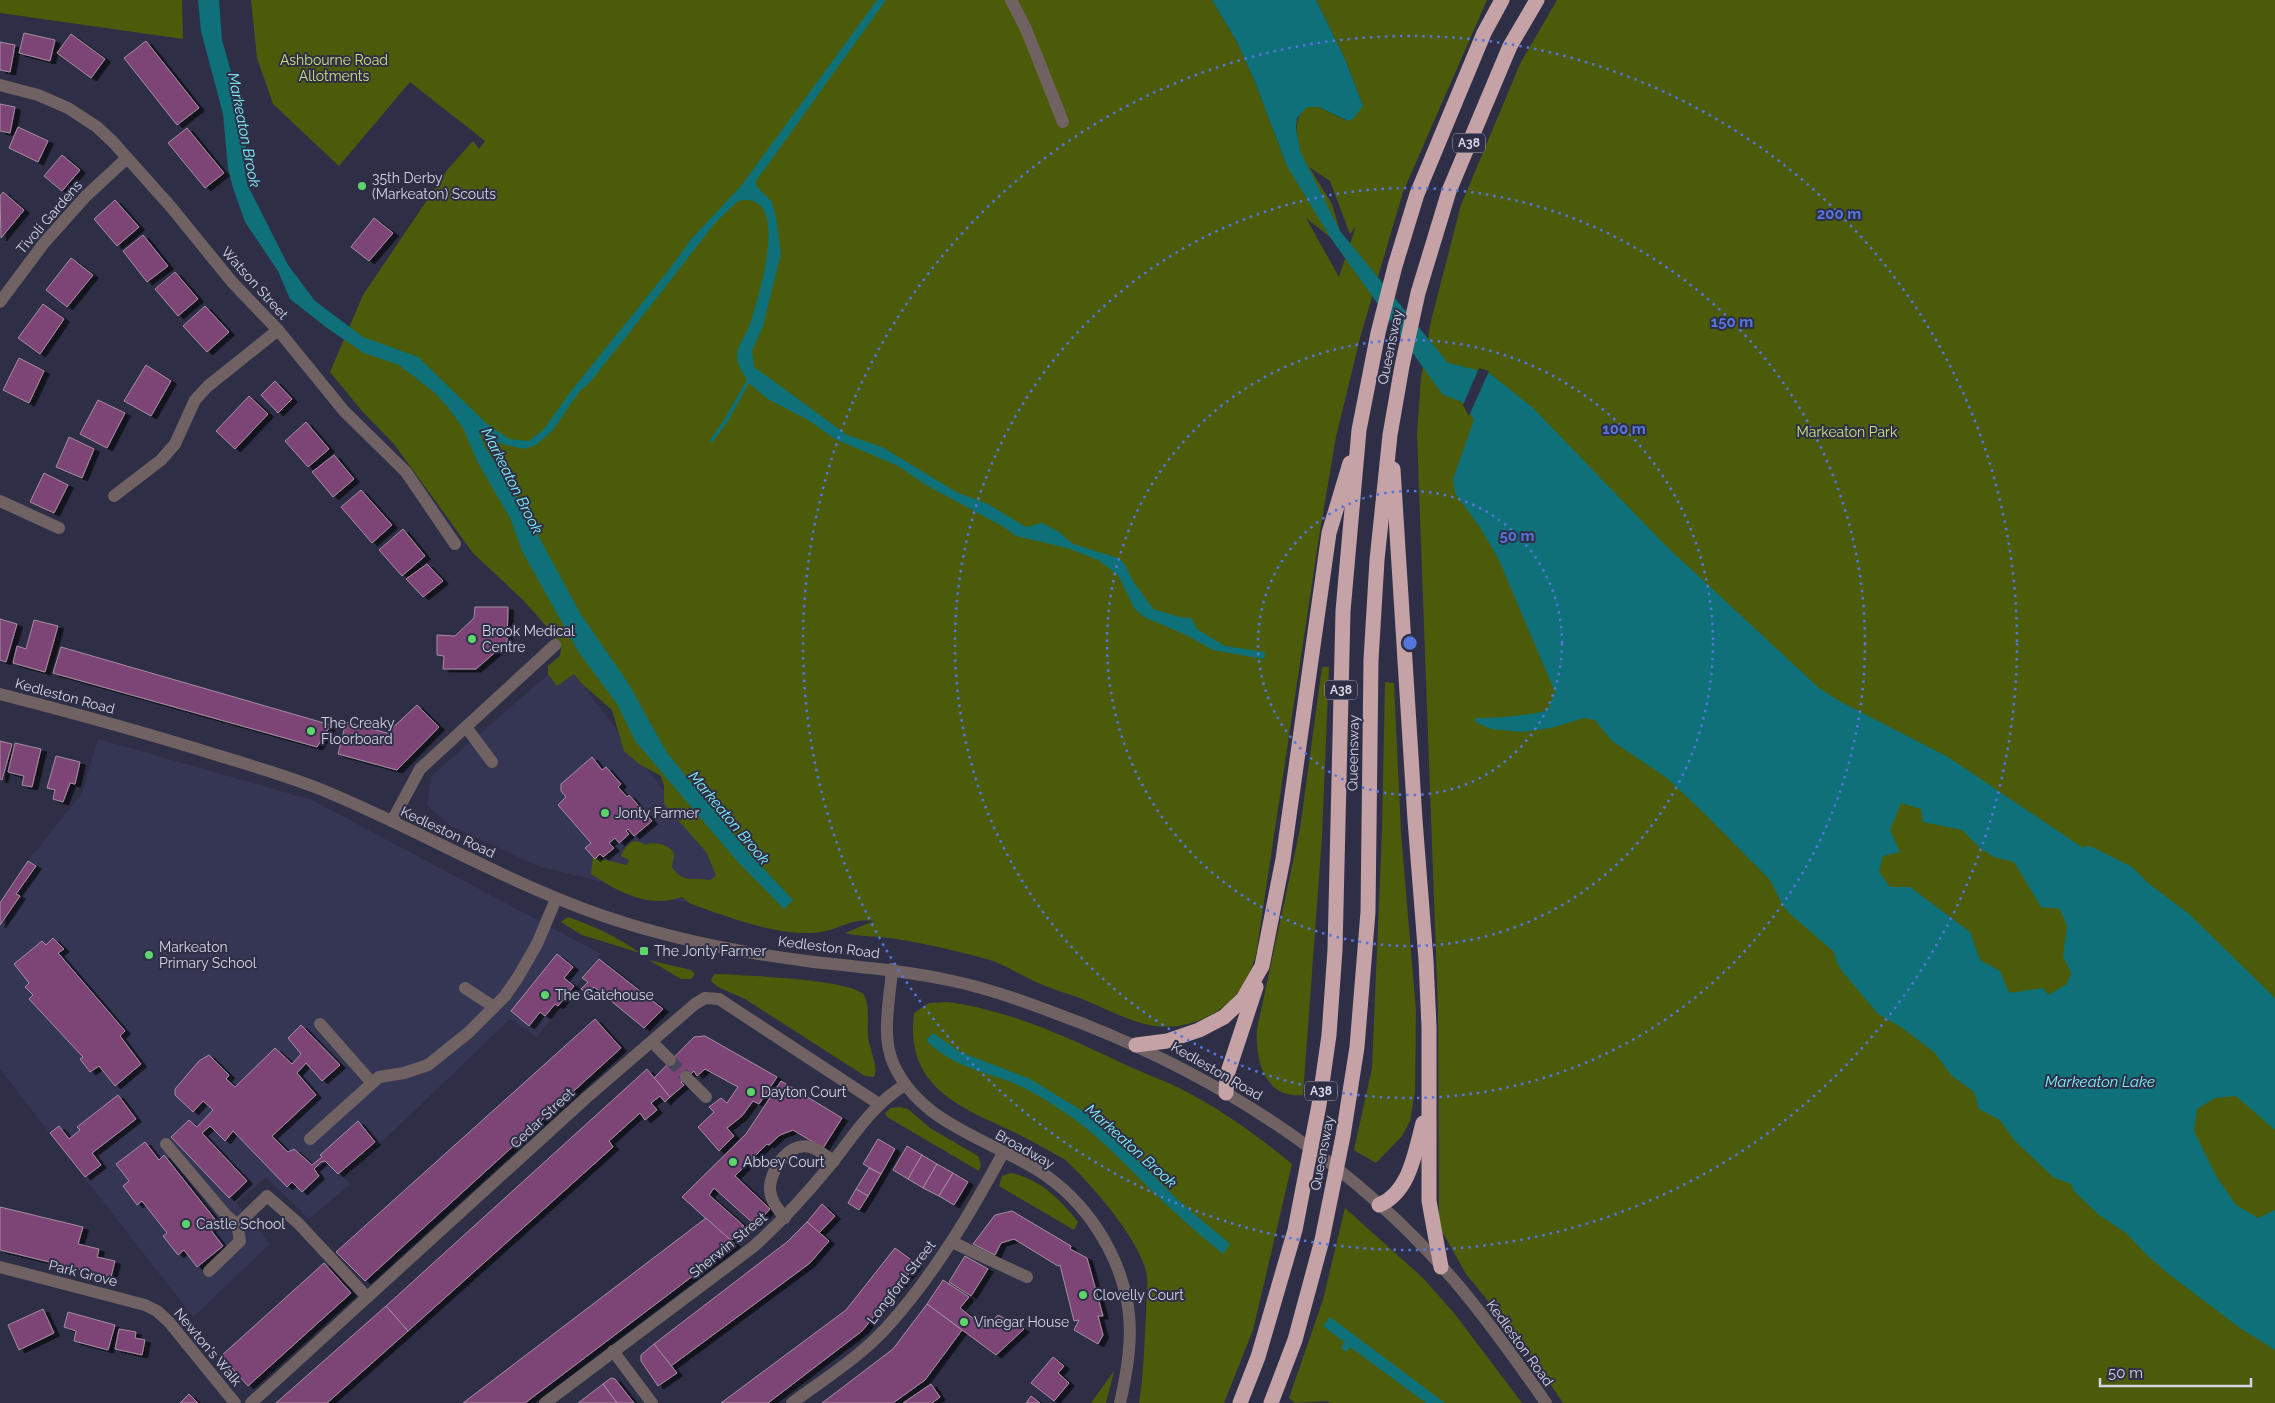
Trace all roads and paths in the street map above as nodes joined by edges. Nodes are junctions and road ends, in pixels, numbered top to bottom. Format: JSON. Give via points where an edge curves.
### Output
{"nodes":[{"id":1,"x":1011,"y":0,"type":"edge"},
{"id":2,"x":1502,"y":0,"type":"edge"},
{"id":3,"x":1537,"y":0,"type":"edge"},
{"id":4,"x":0,"y":85,"type":"edge"},
{"id":5,"x":1064,"y":122,"type":"dead end"},
{"id":6,"x":127,"y":158,"type":"junction"},
{"id":7,"x":0,"y":302,"type":"edge"},
{"id":8,"x":278,"y":330,"type":"junction"},
{"id":9,"x":1359,"y":430,"type":"junction"},
{"id":10,"x":1390,"y":435,"type":"junction"},
{"id":11,"x":114,"y":496,"type":"dead end"},
{"id":12,"x":0,"y":501,"type":"edge"},
{"id":13,"x":59,"y":528,"type":"dead end"},
{"id":14,"x":455,"y":544,"type":"dead end"},
{"id":15,"x":555,"y":645,"type":"dead end"},
{"id":16,"x":0,"y":694,"type":"edge"},
{"id":17,"x":466,"y":728,"type":"junction"},
{"id":18,"x":492,"y":762,"type":"dead end"},
{"id":19,"x":392,"y":821,"type":"junction"},
{"id":20,"x":556,"y":899,"type":"junction"},
{"id":21,"x":1262,"y":966,"type":"junction"},
{"id":22,"x":892,"y":969,"type":"junction"},
{"id":23,"x":465,"y":988,"type":"dead end"},
{"id":24,"x":494,"y":1007,"type":"junction"},
{"id":25,"x":320,"y":1024,"type":"dead end"},
{"id":26,"x":652,"y":1042,"type":"junction"},
{"id":27,"x":1136,"y":1045,"type":"junction"},
{"id":28,"x":670,"y":1060,"type":"tunnel mouth"},
{"id":29,"x":686,"y":1077,"type":"tunnel mouth"},
{"id":30,"x":372,"y":1083,"type":"junction"},
{"id":31,"x":905,"y":1085,"type":"junction"},
{"id":32,"x":1226,"y":1093,"type":"junction"},
{"id":33,"x":706,"y":1097,"type":"dead end"},
{"id":34,"x":879,"y":1104,"type":"junction"},
{"id":35,"x":1427,"y":1107,"type":"junction"},
{"id":36,"x":310,"y":1138,"type":"dead end"},
{"id":37,"x":166,"y":1144,"type":"dead end"},
{"id":38,"x":1003,"y":1153,"type":"junction"},
{"id":39,"x":834,"y":1161,"type":"junction"},
{"id":40,"x":1379,"y":1205,"type":"junction"},
{"id":41,"x":785,"y":1218,"type":"junction"},
{"id":42,"x":237,"y":1224,"type":"junction"},
{"id":43,"x":952,"y":1242,"type":"junction"},
{"id":44,"x":0,"y":1267,"type":"edge"},
{"id":45,"x":1441,"y":1267,"type":"junction"},
{"id":46,"x":209,"y":1271,"type":"dead end"},
{"id":47,"x":1028,"y":1277,"type":"dead end"},
{"id":48,"x":367,"y":1297,"type":"junction"},
{"id":49,"x":157,"y":1311,"type":"joint"},
{"id":50,"x":613,"y":1351,"type":"junction"},
{"id":51,"x":235,"y":1403,"type":"edge"},
{"id":52,"x":250,"y":1403,"type":"edge"},
{"id":53,"x":546,"y":1403,"type":"edge"},
{"id":54,"x":652,"y":1403,"type":"edge"},
{"id":55,"x":792,"y":1403,"type":"edge"},
{"id":56,"x":1120,"y":1403,"type":"edge"},
{"id":57,"x":1240,"y":1403,"type":"edge"},
{"id":58,"x":1271,"y":1403,"type":"edge"},
{"id":59,"x":1546,"y":1403,"type":"edge"}],
"edges":[{"from":1,"to":5,"type":"street"},
{"from":2,"to":9,"type":"highway","name":"Queensway","number":"A38","via":[[1484,33],[1417,194],[1378,333]]},
{"from":3,"to":10,"type":"highway","name":"Queensway","number":"A38","via":[[1510,46],[1449,192],[1418,293]]},
{"from":4,"to":6,"type":"street","name":"Watson Street","via":[[38,95],[68,108],[97,127]]},
{"from":6,"to":7,"type":"street","name":"Tivoli Gardens","via":[[86,196],[44,243]]},
{"from":6,"to":8,"type":"street","name":"Watson Street","via":[[232,282]]},
{"from":8,"to":11,"type":"street","via":[[208,386],[195,400],[174,444],[161,460]]},
{"from":8,"to":14,"type":"street","name":"Watson Street","via":[[344,411],[406,472]]},
{"from":9,"to":21,"type":"highway","via":[[1329,534],[1283,859]]},
{"from":9,"to":57,"type":"highway","name":"Queensway","number":"A38","via":[[1343,611],[1335,950],[1329,1035],[1295,1230],[1258,1357]]},
{"from":10,"to":35,"type":"highway","via":[[1426,960],[1429,1027]]},
{"from":10,"to":58,"type":"highway","name":"Queensway","number":"A38","via":[[1371,660],[1368,912],[1357,1047],[1322,1240],[1295,1340]]},
{"from":12,"to":13,"type":"street"},
{"from":15,"to":17,"type":"street"},
{"from":16,"to":19,"type":"street","name":"Kedleston Road","via":[[264,769],[319,788]]},
{"from":17,"to":18,"type":"street"},
{"from":17,"to":19,"type":"street","via":[[420,769]]},
{"from":19,"to":20,"type":"street","name":"Kedleston Road"},
{"from":20,"to":22,"type":"street","name":"Kedleston Road","via":[[689,940],[813,962]]},
{"from":20,"to":24,"type":"street","via":[[537,944],[518,977]]},
{"from":21,"to":27,"type":"highway","via":[[1242,999],[1224,1017],[1167,1041]]},
{"from":21,"to":32,"type":"highway","via":[[1229,1069]]},
{"from":22,"to":27,"type":"street","name":"Kedleston Road","via":[[1018,998]]},
{"from":22,"to":31,"type":"street","name":"Broadway","via":[[887,1035],[892,1061]]},
{"from":23,"to":24,"type":"street"},
{"from":24,"to":30,"type":"street","via":[[428,1066],[379,1077]]},
{"from":25,"to":30,"type":"street"},
{"from":26,"to":28,"type":"street"},
{"from":26,"to":34,"type":"street","name":"Cedar Street","via":[[704,998],[720,999]]},
{"from":26,"to":48,"type":"street","name":"Cedar Street"},
{"from":27,"to":32,"type":"street","name":"Kedleston Road"},
{"from":29,"to":33,"type":"street"},
{"from":30,"to":36,"type":"street"},
{"from":31,"to":34,"type":"street","name":"Sherwin Street"},
{"from":31,"to":38,"type":"street","name":"Broadway","via":[[926,1108]]},
{"from":32,"to":40,"type":"street","name":"Kedleston Road","via":[[1278,1124]]},
{"from":34,"to":39,"type":"street","name":"Sherwin Street"},
{"from":35,"to":40,"type":"highway","via":[[1407,1176],[1399,1192]]},
{"from":35,"to":45,"type":"highway","via":[[1429,1201]]},
{"from":37,"to":42,"type":"street","via":[[226,1216]]},
{"from":38,"to":43,"type":"street","name":"Longford Street"},
{"from":38,"to":56,"type":"street","name":"Broadway","via":[[1039,1170],[1072,1197],[1107,1245],[1128,1307],[1129,1352]]},
{"from":39,"to":41,"type":"street","name":"Sherwin Street"},
{"from":39,"to":41,"type":"street","via":[[811,1147],[801,1146],[781,1160],[771,1180],[770,1190],[775,1206]]},
{"from":40,"to":45,"type":"street","name":"Kedleston Road"},
{"from":41,"to":50,"type":"street","name":"Sherwin Street","via":[[753,1247]]},
{"from":42,"to":46,"type":"street","via":[[240,1241]]},
{"from":42,"to":48,"type":"street","via":[[268,1196],[298,1223]]},
{"from":43,"to":47,"type":"street"},
{"from":43,"to":55,"type":"street","name":"Longford Street","via":[[887,1327],[860,1353]]},
{"from":44,"to":49,"type":"street","name":"Park Grove","via":[[126,1299]]},
{"from":45,"to":59,"type":"street","name":"Kedleston Road","via":[[1514,1356]]},
{"from":48,"to":52,"type":"street","name":"Cedar Street"},
{"from":49,"to":51,"type":"street","name":"Newton's Walk","via":[[170,1322]]},
{"from":50,"to":53,"type":"street","name":"Sherwin Street"},
{"from":50,"to":54,"type":"street"}]}
